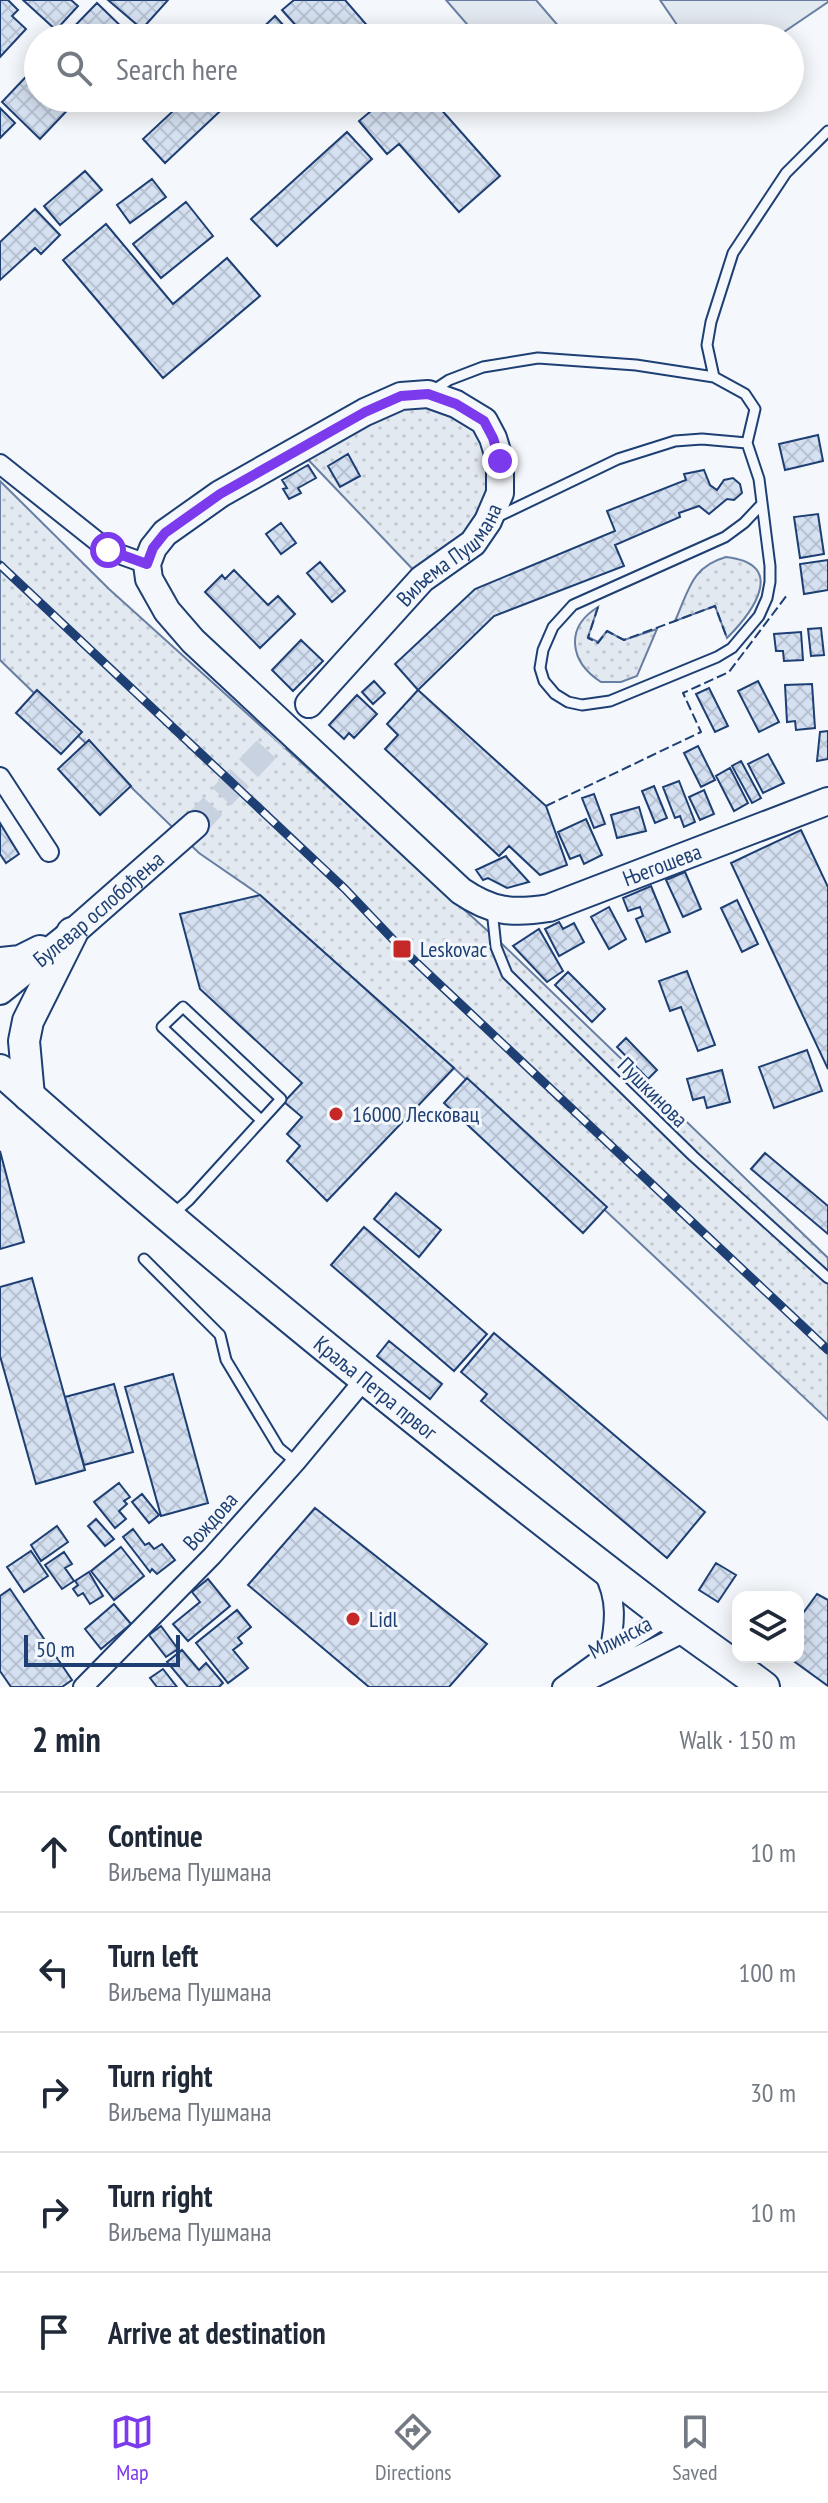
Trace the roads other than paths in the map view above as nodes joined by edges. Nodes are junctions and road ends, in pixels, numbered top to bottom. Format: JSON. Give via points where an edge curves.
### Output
{"nodes":[{"id":1,"x":828,"y":131,"type":"edge"},
{"id":2,"x":714,"y":377,"type":"junction"},
{"id":3,"x":428,"y":394,"type":"junction"},
{"id":4,"x":747,"y":443,"type":"junction"},
{"id":5,"x":0,"y":464,"type":"edge"},
{"id":6,"x":761,"y":505,"type":"junction"},
{"id":7,"x":488,"y":521,"type":"junction"},
{"id":8,"x":147,"y":564,"type":"junction"},
{"id":9,"x":309,"y":704,"type":"tunnel mouth"},
{"id":10,"x":0,"y":777,"type":"edge"},
{"id":11,"x":826,"y":805,"type":"edge"},
{"id":12,"x":195,"y":825,"type":"tunnel mouth"},
{"id":13,"x":49,"y":852,"type":"dead end"},
{"id":14,"x":492,"y":908,"type":"junction"},
{"id":15,"x":72,"y":933,"type":"junction"},
{"id":16,"x":0,"y":961,"type":"edge"},
{"id":17,"x":0,"y":991,"type":"edge"},
{"id":18,"x":0,"y":1070,"type":"edge"},
{"id":19,"x":0,"y":1085,"type":"edge"},
{"id":20,"x":29,"y":1096,"type":"junction"},
{"id":21,"x":261,"y":1120,"type":"junction"},
{"id":22,"x":170,"y":1217,"type":"junction"},
{"id":23,"x":144,"y":1259,"type":"dead end"},
{"id":24,"x":828,"y":1278,"type":"edge"},
{"id":25,"x":364,"y":1380,"type":"junction"},
{"id":26,"x":296,"y":1462,"type":"junction"},
{"id":27,"x":588,"y":1554,"type":"junction"},
{"id":28,"x":677,"y":1624,"type":"junction"},
{"id":29,"x":609,"y":1653,"type":"junction"},
{"id":30,"x":83,"y":1687,"type":"edge"},
{"id":31,"x":562,"y":1687,"type":"edge"},
{"id":32,"x":576,"y":1687,"type":"edge"},
{"id":33,"x":764,"y":1687,"type":"edge"}],
"edges":[{"from":1,"to":2,"type":"lane","via":[[786,173],[733,253],[707,345]]},
{"from":2,"to":3,"type":"lane","via":[[538,358],[483,367]]},
{"from":2,"to":4,"type":"lane","via":[[745,394],[755,409]]},
{"from":3,"to":7,"type":"street","name":"Виљема Пушмана","via":[[484,421],[493,438],[500,461],[500,493]]},
{"from":3,"to":8,"type":"street","via":[[401,396],[365,412],[220,494],[165,533]]},
{"from":4,"to":6,"type":"lane"},
{"from":4,"to":7,"type":"lane","via":[[675,441],[618,459]]},
{"from":5,"to":8,"type":"street","via":[[108,550]]},
{"from":6,"to":6,"type":"lane","via":[[725,537],[573,605],[553,627],[543,650],[540,668],[555,694],[582,705],[610,701],[732,648],[767,598],[770,566]]},
{"from":7,"to":9,"type":"street","name":"Виљема Пушмана","via":[[473,543],[422,579]]},
{"from":8,"to":14,"type":"street","via":[[149,579],[167,611],[193,641],[461,891]]},
{"from":10,"to":13,"type":"street"},
{"from":11,"to":14,"type":"street","name":"Његошева","via":[[549,908]]},
{"from":12,"to":15,"type":"street","name":"Булевар ослобођења"},
{"from":14,"to":24,"type":"lane","name":"Пушкинова","via":[[496,947],[507,974],[693,1156]]},
{"from":15,"to":16,"type":"street","via":[[20,959]]},
{"from":15,"to":17,"type":"street","name":"Булевар ослобођења"},
{"from":15,"to":20,"type":"main road","via":[[28,1021],[24,1041]]},
{"from":18,"to":20,"type":"main road","name":"Краља Петра првог"},
{"from":19,"to":20,"type":"main road"},
{"from":20,"to":22,"type":"main road","name":"Краља Петра првог"},
{"from":21,"to":21,"type":"lane","via":[[162,1027],[183,1007],[281,1099]]},
{"from":21,"to":22,"type":"lane"},
{"from":22,"to":25,"type":"main road","name":"Краља Петра првог"},
{"from":23,"to":26,"type":"lane","via":[[220,1335],[226,1360],[279,1448]]},
{"from":25,"to":26,"type":"street","name":"Вождова"},
{"from":25,"to":27,"type":"main road","name":"Краља Петра првог"},
{"from":26,"to":30,"type":"street","name":"Вождова"},
{"from":27,"to":28,"type":"main road","name":"Краља Петра првог"},
{"from":27,"to":29,"type":"street","via":[[613,1594]]},
{"from":28,"to":29,"type":"street"},
{"from":28,"to":32,"type":"street","name":"Млинска"},
{"from":28,"to":33,"type":"main road","name":"Краља Петра првог"},
{"from":29,"to":31,"type":"street"}]}
